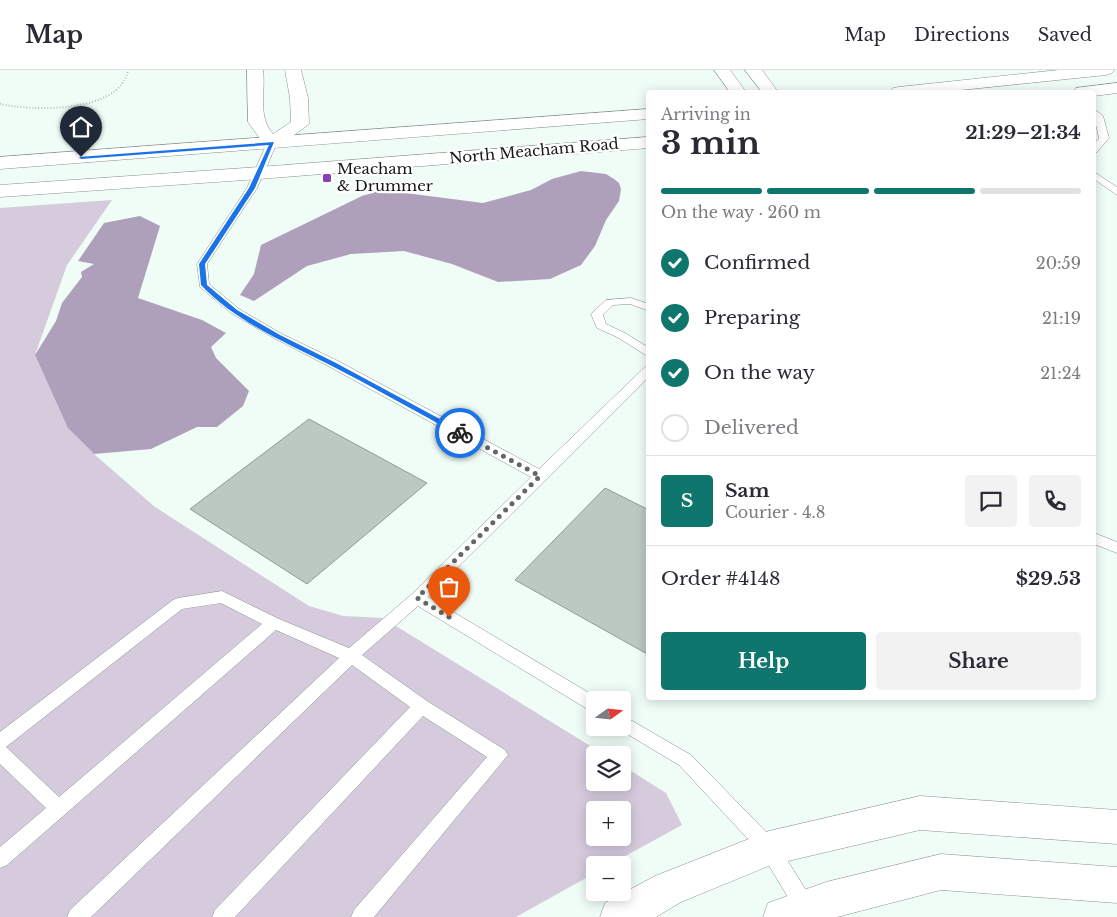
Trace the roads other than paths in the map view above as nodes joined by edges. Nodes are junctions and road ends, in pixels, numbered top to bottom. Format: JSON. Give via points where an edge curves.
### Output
{"nodes":[{"id":1,"x":255,"y":70,"type":"edge"},
{"id":2,"x":293,"y":70,"type":"edge"},
{"id":3,"x":722,"y":70,"type":"edge"},
{"id":4,"x":753,"y":70,"type":"edge"},
{"id":5,"x":1106,"y":70,"type":"edge"},
{"id":6,"x":1117,"y":88,"type":"edge"},
{"id":7,"x":737,"y":90,"type":"edge"},
{"id":8,"x":768,"y":90,"type":"edge"},
{"id":9,"x":917,"y":90,"type":"edge"},
{"id":10,"x":1096,"y":90,"type":"edge"},
{"id":11,"x":646,"y":114,"type":"edge"},
{"id":12,"x":1096,"y":114,"type":"edge"},
{"id":13,"x":646,"y":142,"type":"edge"},
{"id":14,"x":272,"y":144,"type":"junction"},
{"id":15,"x":1096,"y":148,"type":"edge"},
{"id":16,"x":0,"y":163,"type":"edge"},
{"id":17,"x":259,"y":173,"type":"junction"},
{"id":18,"x":1096,"y":176,"type":"edge"},
{"id":19,"x":0,"y":191,"type":"edge"},
{"id":20,"x":1117,"y":192,"type":"edge"},
{"id":21,"x":646,"y":307,"type":"edge"},
{"id":22,"x":646,"y":351,"type":"edge"},
{"id":23,"x":646,"y":373,"type":"edge"},
{"id":24,"x":540,"y":476,"type":"junction"},
{"id":25,"x":1096,"y":539,"type":"edge"},
{"id":26,"x":1117,"y":548,"type":"edge"},
{"id":27,"x":417,"y":598,"type":"junction"},
{"id":28,"x":274,"y":623,"type":"junction"},
{"id":29,"x":350,"y":656,"type":"junction"},
{"id":30,"x":586,"y":700,"type":"edge"},
{"id":31,"x":421,"y":706,"type":"junction"},
{"id":32,"x":631,"y":727,"type":"edge"},
{"id":33,"x":0,"y":742,"type":"edge"},
{"id":34,"x":0,"y":753,"type":"edge"},
{"id":35,"x":58,"y":808,"type":"junction"},
{"id":36,"x":1117,"y":826,"type":"edge"},
{"id":37,"x":770,"y":848,"type":"junction"},
{"id":38,"x":0,"y":859,"type":"edge"},
{"id":39,"x":1117,"y":885,"type":"edge"},
{"id":40,"x":794,"y":913,"type":"edge"},
{"id":41,"x":77,"y":917,"type":"edge"},
{"id":42,"x":222,"y":917,"type":"edge"},
{"id":43,"x":361,"y":917,"type":"edge"},
{"id":44,"x":619,"y":917,"type":"edge"}],
"edges":[{"from":1,"to":14,"type":"main road","via":[[258,127]]},
{"from":2,"to":14,"type":"main road","via":[[300,124]]},
{"from":3,"to":7,"type":"main road"},
{"from":4,"to":8,"type":"main road"},
{"from":5,"to":9,"type":"main road"},
{"from":6,"to":10,"type":"main road"},
{"from":11,"to":14,"type":"main road","name":"North Meacham Road"},
{"from":12,"to":15,"type":"lane","via":[[1104,138]]},
{"from":13,"to":17,"type":"main road","name":"North Meacham Road"},
{"from":14,"to":16,"type":"main road","name":"North Meacham Road"},
{"from":14,"to":17,"type":"lane"},
{"from":17,"to":19,"type":"main road","name":"North Meacham Road"},
{"from":17,"to":24,"type":"lane","via":[[202,264],[204,285],[235,311],[278,336]]},
{"from":18,"to":20,"type":"lane"},
{"from":21,"to":22,"type":"lane","via":[[631,301],[610,302],[597,314],[601,326]]},
{"from":23,"to":24,"type":"lane"},
{"from":24,"to":27,"type":"lane"},
{"from":25,"to":26,"type":"lane"},
{"from":27,"to":29,"type":"lane"},
{"from":27,"to":30,"type":"lane"},
{"from":28,"to":29,"type":"lane"},
{"from":28,"to":33,"type":"lane","via":[[222,597],[178,604]]},
{"from":28,"to":35,"type":"lane"},
{"from":29,"to":31,"type":"lane"},
{"from":29,"to":41,"type":"lane"},
{"from":31,"to":42,"type":"lane"},
{"from":31,"to":43,"type":"lane","via":[[499,755]]},
{"from":32,"to":37,"type":"lane","via":[[685,760]]},
{"from":34,"to":35,"type":"lane"},
{"from":35,"to":38,"type":"lane"},
{"from":36,"to":37,"type":"main road","via":[[920,813]]},
{"from":37,"to":40,"type":"lane"},
{"from":37,"to":44,"type":"main road","via":[[668,888]]},
{"from":39,"to":40,"type":"main road","via":[[941,872],[826,900]]}]}
